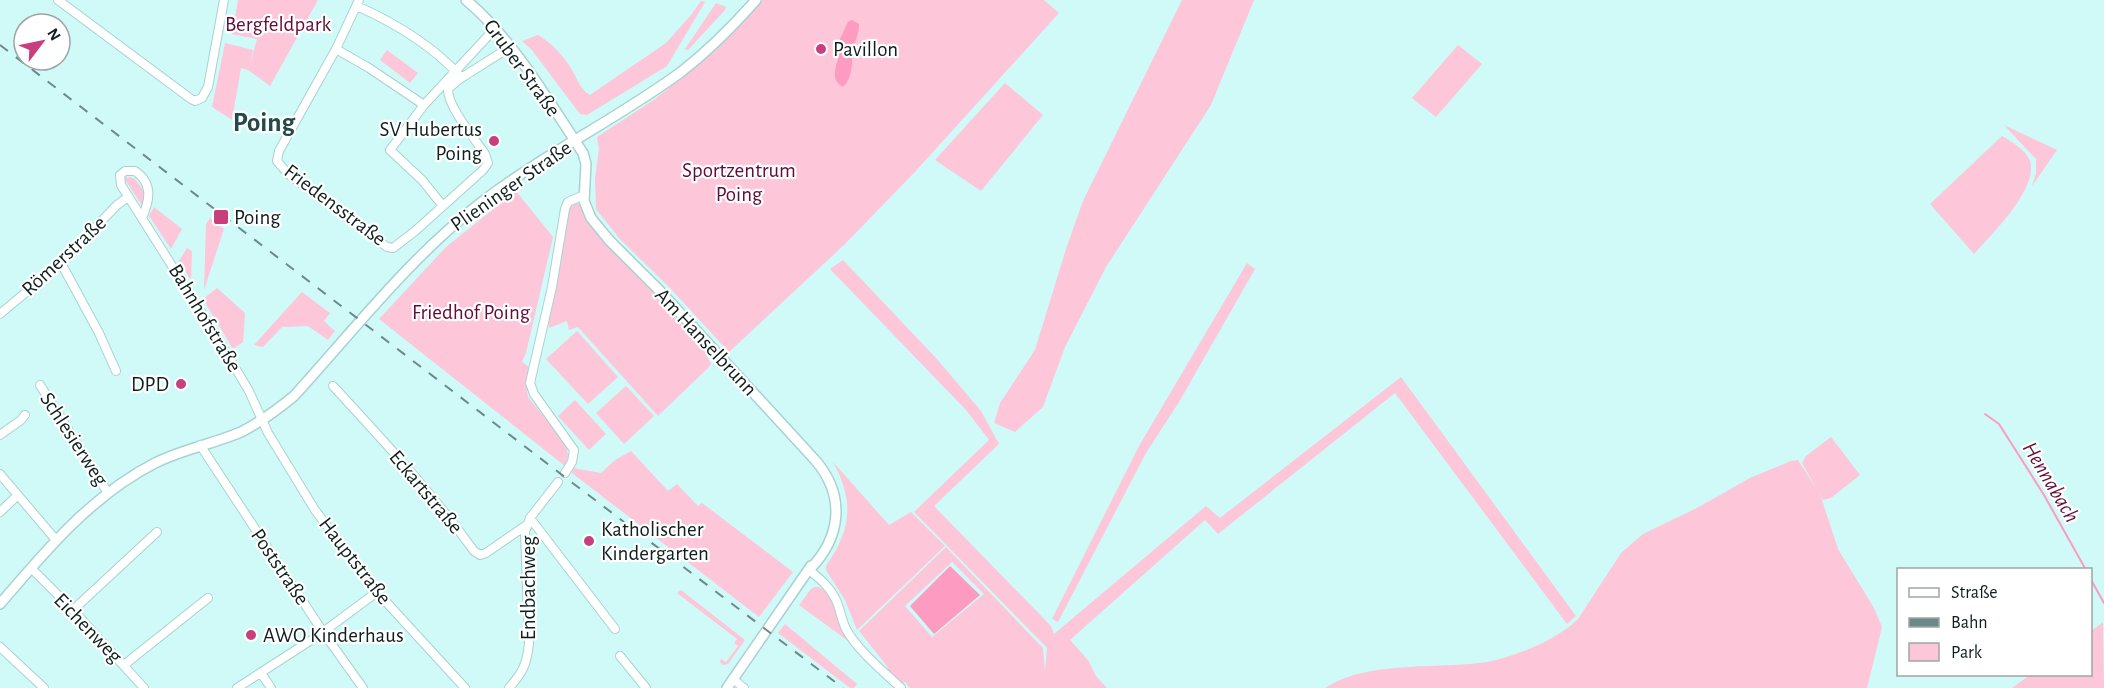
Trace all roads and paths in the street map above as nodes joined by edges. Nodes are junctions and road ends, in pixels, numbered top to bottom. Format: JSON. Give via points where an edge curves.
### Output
{"nodes":[{"id":1,"x":58,"y":0,"type":"edge"},
{"id":2,"x":224,"y":0,"type":"edge"},
{"id":3,"x":466,"y":0,"type":"edge"},
{"id":4,"x":756,"y":0,"type":"edge"},
{"id":5,"x":358,"y":3,"type":"edge"},
{"id":6,"x":488,"y":36,"type":"dead end"},
{"id":7,"x":510,"y":47,"type":"junction"},
{"id":8,"x":336,"y":49,"type":"junction"},
{"id":9,"x":455,"y":70,"type":"junction"},
{"id":10,"x":461,"y":77,"type":"junction"},
{"id":11,"x":424,"y":105,"type":"junction"},
{"id":12,"x":574,"y":141,"type":"junction"},
{"id":13,"x":584,"y":195,"type":"junction"},
{"id":14,"x":128,"y":197,"type":"junction"},
{"id":15,"x":443,"y":206,"type":"junction"},
{"id":16,"x":142,"y":218,"type":"junction"},
{"id":17,"x":61,"y":263,"type":"junction"},
{"id":18,"x":0,"y":314,"type":"edge"},
{"id":19,"x":116,"y":371,"type":"dead end"},
{"id":20,"x":40,"y":385,"type":"dead end"},
{"id":21,"x":333,"y":386,"type":"dead end"},
{"id":22,"x":25,"y":415,"type":"dead end"},
{"id":23,"x":262,"y":421,"type":"junction"},
{"id":24,"x":0,"y":435,"type":"edge"},
{"id":25,"x":200,"y":445,"type":"junction"},
{"id":26,"x":565,"y":473,"type":"dead end"},
{"id":27,"x":0,"y":474,"type":"edge"},
{"id":28,"x":558,"y":482,"type":"dead end"},
{"id":29,"x":108,"y":493,"type":"junction"},
{"id":30,"x":18,"y":495,"type":"junction"},
{"id":31,"x":0,"y":512,"type":"edge"},
{"id":32,"x":529,"y":521,"type":"junction"},
{"id":33,"x":157,"y":532,"type":"dead end"},
{"id":34,"x":56,"y":540,"type":"junction"},
{"id":35,"x":31,"y":568,"type":"junction"},
{"id":36,"x":809,"y":570,"type":"junction"},
{"id":37,"x":377,"y":592,"type":"junction"},
{"id":38,"x":208,"y":598,"type":"dead end"},
{"id":39,"x":0,"y":604,"type":"edge"},
{"id":40,"x":73,"y":610,"type":"junction"},
{"id":41,"x":615,"y":629,"type":"dead end"},
{"id":42,"x":323,"y":632,"type":"junction"},
{"id":43,"x":2,"y":648,"type":"edge"},
{"id":44,"x":620,"y":656,"type":"dead end"},
{"id":45,"x":124,"y":665,"type":"junction"},
{"id":46,"x":261,"y":673,"type":"junction"},
{"id":47,"x":733,"y":679,"type":"junction"},
{"id":48,"x":44,"y":688,"type":"edge"},
{"id":49,"x":144,"y":688,"type":"edge"},
{"id":50,"x":237,"y":688,"type":"edge"},
{"id":51,"x":271,"y":688,"type":"edge"},
{"id":52,"x":363,"y":688,"type":"edge"},
{"id":53,"x":465,"y":688,"type":"edge"},
{"id":54,"x":509,"y":688,"type":"edge"},
{"id":55,"x":646,"y":688,"type":"edge"},
{"id":56,"x":727,"y":688,"type":"edge"},
{"id":57,"x":744,"y":688,"type":"edge"},
{"id":58,"x":901,"y":688,"type":"edge"}],
"edges":[{"from":1,"to":2,"type":"street","via":[[191,99],[206,94]]},
{"from":3,"to":7,"type":"street","name":"Gruber Straße"},
{"from":4,"to":12,"type":"street","name":"Plieninger Straße","via":[[680,72]]},
{"from":5,"to":8,"type":"street"},
{"from":5,"to":9,"type":"street","via":[[391,22]]},
{"from":6,"to":9,"type":"street"},
{"from":7,"to":10,"type":"street"},
{"from":7,"to":12,"type":"street","name":"Gruber Straße"},
{"from":8,"to":11,"type":"street"},
{"from":8,"to":15,"type":"street","name":"Friedensstraße","via":[[277,160],[288,174],[387,247],[399,244]]},
{"from":9,"to":10,"type":"street"},
{"from":9,"to":11,"type":"street"},
{"from":10,"to":15,"type":"street","name":"Friedensstraße","via":[[448,89],[448,95],[488,163]]},
{"from":11,"to":15,"type":"street","via":[[390,150]]},
{"from":12,"to":13,"type":"street","name":"Am Hanselbrunn","via":[[586,164]]},
{"from":12,"to":23,"type":"street","name":"Plieninger Straße","via":[[484,200],[445,232],[399,277],[294,396]]},
{"from":13,"to":26,"type":"street","via":[[568,202],[565,208],[530,383],[574,450]]},
{"from":13,"to":36,"type":"street","name":"Am Hanselbrunn","via":[[591,218],[609,240],[830,479],[836,503],[835,523],[821,558]]},
{"from":14,"to":16,"type":"street","name":"Bahnhofstraße"},
{"from":14,"to":16,"type":"street","name":"Bahnhofstraße","via":[[119,178],[130,170],[140,174],[147,185],[149,197]]},
{"from":14,"to":17,"type":"street","name":"Römerstraße"},
{"from":16,"to":23,"type":"street","name":"Bahnhofstraße","via":[[220,341]]},
{"from":17,"to":18,"type":"street","name":"Römerstraße"},
{"from":17,"to":19,"type":"street"},
{"from":20,"to":29,"type":"street","name":"Schlesierweg"},
{"from":21,"to":32,"type":"street","name":"Eckartstraße","via":[[443,509],[474,551],[486,553]]},
{"from":22,"to":24,"type":"street"},
{"from":23,"to":25,"type":"street","name":"Plieninger Straße"},
{"from":23,"to":37,"type":"street","name":"Hauptstraße","via":[[315,510]]},
{"from":25,"to":29,"type":"street","name":"Plieninger Straße","via":[[154,464]]},
{"from":25,"to":42,"type":"street","name":"Poststraße"},
{"from":27,"to":30,"type":"street"},
{"from":28,"to":32,"type":"street","name":"Endbachweg"},
{"from":29,"to":34,"type":"street","name":"Plieninger Straße"},
{"from":30,"to":31,"type":"street"},
{"from":30,"to":34,"type":"street"},
{"from":32,"to":41,"type":"street","name":"Endbachweg"},
{"from":32,"to":54,"type":"street","name":"Endbachweg","via":[[525,532],[529,643],[522,672]]},
{"from":33,"to":40,"type":"street"},
{"from":34,"to":35,"type":"street","name":"Plieninger Straße"},
{"from":35,"to":39,"type":"street","name":"Plieninger Straße"},
{"from":35,"to":40,"type":"street","name":"Eichenweg"},
{"from":36,"to":47,"type":"street","name":"Am Hanselbrunn"},
{"from":36,"to":58,"type":"street","via":[[830,589],[854,640]]},
{"from":37,"to":42,"type":"street"},
{"from":37,"to":53,"type":"street","name":"Hauptstraße"},
{"from":38,"to":45,"type":"street"},
{"from":40,"to":45,"type":"street","name":"Eichenweg"},
{"from":42,"to":46,"type":"street"},
{"from":42,"to":52,"type":"street","name":"Poststraße"},
{"from":43,"to":48,"type":"street"},
{"from":44,"to":55,"type":"street"},
{"from":45,"to":49,"type":"street","name":"Eichenweg"},
{"from":46,"to":50,"type":"street"},
{"from":46,"to":51,"type":"street"},
{"from":47,"to":56,"type":"street","name":"Am Hanselbrunn"},
{"from":47,"to":57,"type":"street"}]}
